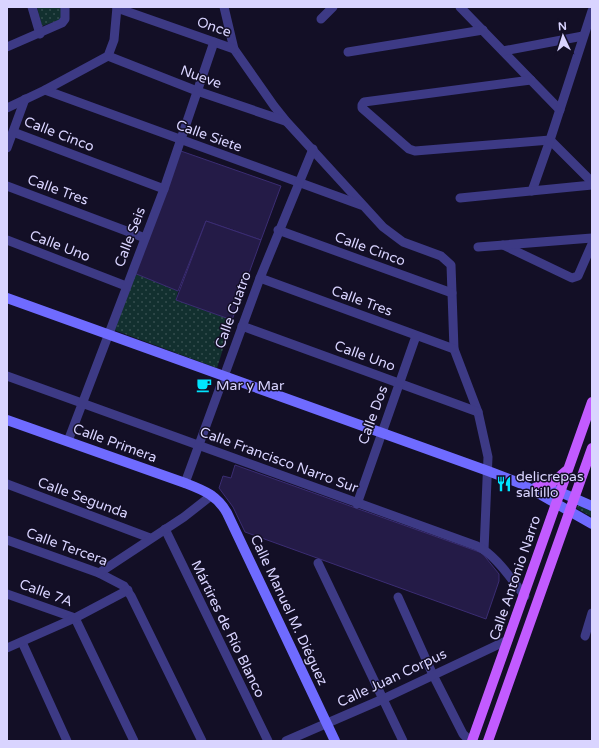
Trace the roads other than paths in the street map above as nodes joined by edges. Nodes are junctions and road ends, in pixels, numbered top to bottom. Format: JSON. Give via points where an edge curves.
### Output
{"nodes":[{"id":1,"x":32,"y":7,"type":"edge"},
{"id":2,"x":65,"y":7,"type":"edge"},
{"id":3,"x":224,"y":7,"type":"edge"},
{"id":4,"x":333,"y":7,"type":"edge"},
{"id":5,"x":460,"y":7,"type":"edge"},
{"id":6,"x":117,"y":8,"type":"edge"},
{"id":7,"x":592,"y":11,"type":"edge"},
{"id":8,"x":322,"y":19,"type":"dead end"},
{"id":9,"x":483,"y":30,"type":"junction"},
{"id":10,"x":40,"y":34,"type":"junction"},
{"id":11,"x":583,"y":36,"type":"junction"},
{"id":12,"x":214,"y":42,"type":"junction"},
{"id":13,"x":7,"y":47,"type":"edge"},
{"id":14,"x":234,"y":49,"type":"junction"},
{"id":15,"x":503,"y":51,"type":"junction"},
{"id":16,"x":348,"y":52,"type":"dead end"},
{"id":17,"x":108,"y":56,"type":"junction"},
{"id":18,"x":531,"y":80,"type":"junction"},
{"id":19,"x":45,"y":90,"type":"junction"},
{"id":20,"x":197,"y":91,"type":"junction"},
{"id":21,"x":26,"y":99,"type":"junction"},
{"id":22,"x":7,"y":108,"type":"edge"},
{"id":23,"x":560,"y":110,"type":"junction"},
{"id":24,"x":286,"y":121,"type":"junction"},
{"id":25,"x":13,"y":132,"type":"junction"},
{"id":26,"x":181,"y":140,"type":"junction"},
{"id":27,"x":550,"y":140,"type":"junction"},
{"id":28,"x":7,"y":148,"type":"edge"},
{"id":29,"x":313,"y":149,"type":"junction"},
{"id":30,"x":592,"y":182,"type":"edge"},
{"id":31,"x":298,"y":183,"type":"junction"},
{"id":32,"x":592,"y":185,"type":"edge"},
{"id":33,"x":7,"y":186,"type":"edge"},
{"id":34,"x":164,"y":189,"type":"junction"},
{"id":35,"x":532,"y":191,"type":"junction"},
{"id":36,"x":460,"y":198,"type":"dead end"},
{"id":37,"x":363,"y":206,"type":"junction"},
{"id":38,"x":278,"y":230,"type":"junction"},
{"id":39,"x":145,"y":238,"type":"junction"},
{"id":40,"x":592,"y":238,"type":"edge"},
{"id":41,"x":7,"y":240,"type":"edge"},
{"id":42,"x":592,"y":244,"type":"edge"},
{"id":43,"x":503,"y":245,"type":"junction"},
{"id":44,"x":478,"y":247,"type":"dead end"},
{"id":45,"x":260,"y":278,"type":"junction"},
{"id":46,"x":126,"y":286,"type":"junction"},
{"id":47,"x":452,"y":293,"type":"junction"},
{"id":48,"x":7,"y":298,"type":"edge"},
{"id":49,"x":242,"y":326,"type":"junction"},
{"id":50,"x":108,"y":335,"type":"junction"},
{"id":51,"x":416,"y":336,"type":"junction"},
{"id":52,"x":454,"y":349,"type":"junction"},
{"id":53,"x":7,"y":376,"type":"edge"},
{"id":54,"x":224,"y":377,"type":"junction"},
{"id":55,"x":399,"y":384,"type":"junction"},
{"id":56,"x":592,"y":402,"type":"edge"},
{"id":57,"x":82,"y":404,"type":"junction"},
{"id":58,"x":478,"y":412,"type":"junction"},
{"id":59,"x":7,"y":420,"type":"edge"},
{"id":60,"x":381,"y":433,"type":"junction"},
{"id":61,"x":68,"y":441,"type":"junction"},
{"id":62,"x":199,"y":445,"type":"junction"},
{"id":63,"x":592,"y":448,"type":"edge"},
{"id":64,"x":568,"y":468,"type":"junction"},
{"id":65,"x":488,"y":472,"type":"junction"},
{"id":66,"x":185,"y":483,"type":"junction"},
{"id":67,"x":7,"y":484,"type":"edge"},
{"id":68,"x":522,"y":484,"type":"junction"},
{"id":69,"x":536,"y":487,"type":"junction"},
{"id":70,"x":560,"y":492,"type":"junction"},
{"id":71,"x":212,"y":495,"type":"junction"},
{"id":72,"x":574,"y":497,"type":"junction"},
{"id":73,"x":357,"y":504,"type":"junction"},
{"id":74,"x":556,"y":504,"type":"junction"},
{"id":75,"x":592,"y":506,"type":"edge"},
{"id":76,"x":569,"y":511,"type":"junction"},
{"id":77,"x":592,"y":524,"type":"edge"},
{"id":78,"x":164,"y":529,"type":"junction"},
{"id":79,"x":150,"y":538,"type":"junction"},
{"id":80,"x":7,"y":540,"type":"edge"},
{"id":81,"x":484,"y":550,"type":"junction"},
{"id":82,"x":318,"y":563,"type":"dead end"},
{"id":83,"x":99,"y":573,"type":"junction"},
{"id":84,"x":128,"y":590,"type":"junction"},
{"id":85,"x":7,"y":594,"type":"edge"},
{"id":86,"x":525,"y":596,"type":"junction"},
{"id":87,"x":398,"y":597,"type":"dead end"},
{"id":88,"x":592,"y":613,"type":"edge"},
{"id":89,"x":75,"y":618,"type":"junction"},
{"id":90,"x":585,"y":636,"type":"dead end"},
{"id":91,"x":508,"y":640,"type":"junction"},
{"id":92,"x":22,"y":642,"type":"junction"},
{"id":93,"x":7,"y":648,"type":"edge"},
{"id":94,"x":433,"y":675,"type":"junction"},
{"id":95,"x":383,"y":699,"type":"junction"},
{"id":96,"x":326,"y":724,"type":"junction"},
{"id":97,"x":462,"y":738,"type":"edge"},
{"id":98,"x":67,"y":741,"type":"edge"},
{"id":99,"x":134,"y":741,"type":"edge"},
{"id":100,"x":202,"y":741,"type":"edge"},
{"id":101,"x":268,"y":741,"type":"edge"},
{"id":102,"x":286,"y":741,"type":"edge"},
{"id":103,"x":335,"y":741,"type":"edge"},
{"id":104,"x":402,"y":741,"type":"edge"},
{"id":105,"x":471,"y":741,"type":"edge"},
{"id":106,"x":488,"y":741,"type":"edge"}],
"edges":[{"from":1,"to":10,"type":"street"},
{"from":2,"to":10,"type":"street","via":[[64,22]]},
{"from":3,"to":14,"type":"street"},
{"from":4,"to":8,"type":"street"},
{"from":5,"to":9,"type":"street"},
{"from":6,"to":12,"type":"street","name":"Once"},
{"from":6,"to":17,"type":"street","via":[[114,40]]},
{"from":7,"to":11,"type":"street"},
{"from":9,"to":15,"type":"street"},
{"from":9,"to":16,"type":"street"},
{"from":10,"to":13,"type":"street"},
{"from":11,"to":15,"type":"street"},
{"from":11,"to":23,"type":"street"},
{"from":12,"to":14,"type":"street","name":"Once"},
{"from":12,"to":20,"type":"street","name":"Calle Seis"},
{"from":14,"to":24,"type":"street"},
{"from":15,"to":18,"type":"street"},
{"from":17,"to":19,"type":"street"},
{"from":17,"to":20,"type":"street","name":"Nueve"},
{"from":18,"to":23,"type":"street"},
{"from":18,"to":27,"type":"street","via":[[364,102],[362,108],[409,149],[415,151]]},
{"from":19,"to":21,"type":"street"},
{"from":19,"to":26,"type":"street","name":"Calle Siete"},
{"from":20,"to":24,"type":"street","name":"Nueve"},
{"from":20,"to":26,"type":"street","name":"Calle Seis"},
{"from":21,"to":22,"type":"street"},
{"from":21,"to":25,"type":"street"},
{"from":23,"to":27,"type":"street"},
{"from":24,"to":29,"type":"street"},
{"from":25,"to":28,"type":"street"},
{"from":25,"to":34,"type":"street","name":"Calle Cinco"},
{"from":26,"to":31,"type":"street","name":"Calle Siete"},
{"from":26,"to":34,"type":"street","name":"Calle Seis"},
{"from":27,"to":30,"type":"street"},
{"from":27,"to":35,"type":"street"},
{"from":29,"to":31,"type":"street","name":"Calle Cuatro"},
{"from":29,"to":37,"type":"street"},
{"from":31,"to":37,"type":"street","name":"Calle Siete"},
{"from":31,"to":38,"type":"street","name":"Calle Cuatro"},
{"from":32,"to":35,"type":"street"},
{"from":33,"to":39,"type":"street","name":"Calle Tres"},
{"from":34,"to":39,"type":"street","name":"Calle Seis"},
{"from":35,"to":36,"type":"street"},
{"from":37,"to":47,"type":"street","via":[[392,236],[447,260],[452,270]]},
{"from":38,"to":45,"type":"street","name":"Calle Cuatro"},
{"from":38,"to":47,"type":"street","name":"Calle Cinco"},
{"from":39,"to":46,"type":"street","name":"Calle Seis"},
{"from":40,"to":43,"type":"street"},
{"from":41,"to":46,"type":"street","name":"Calle Uno"},
{"from":42,"to":43,"type":"street","via":[[578,276],[572,278]]},
{"from":43,"to":44,"type":"street"},
{"from":45,"to":49,"type":"street","name":"Calle Cuatro"},
{"from":45,"to":51,"type":"street","name":"Calle Tres"},
{"from":46,"to":50,"type":"street","name":"Calle Seis"},
{"from":47,"to":52,"type":"street"},
{"from":48,"to":50,"type":"street"},
{"from":49,"to":54,"type":"street","name":"Calle Cuatro"},
{"from":49,"to":55,"type":"street","name":"Calle Uno"},
{"from":50,"to":54,"type":"street"},
{"from":50,"to":57,"type":"street","name":"Calle Seis"},
{"from":51,"to":52,"type":"street","name":"Calle Tres"},
{"from":51,"to":55,"type":"street","name":"Calle Dos"},
{"from":52,"to":58,"type":"street"},
{"from":53,"to":57,"type":"street","name":"Calle Francisco Narro Sur"},
{"from":54,"to":60,"type":"street"},
{"from":54,"to":62,"type":"street","name":"Calle Cuatro"},
{"from":55,"to":58,"type":"street","name":"Calle Uno"},
{"from":55,"to":60,"type":"street","name":"Calle Dos"},
{"from":56,"to":64,"type":"main road","name":"Calle Antonio Narro"},
{"from":57,"to":61,"type":"street","name":"Calle Seis"},
{"from":57,"to":62,"type":"street","name":"Calle Francisco Narro Sur"},
{"from":58,"to":65,"type":"street","via":[[487,443]]},
{"from":59,"to":61,"type":"street","name":"Calle Primera"},
{"from":60,"to":65,"type":"street"},
{"from":60,"to":73,"type":"street","name":"Calle Dos"},
{"from":61,"to":66,"type":"street","name":"Calle Primera"},
{"from":62,"to":66,"type":"street","name":"Calle Cuatro"},
{"from":62,"to":73,"type":"street","name":"Calle Francisco Narro Sur"},
{"from":63,"to":72,"type":"main road","name":"Calle Antonio Narro"},
{"from":64,"to":69,"type":"main road","via":[[552,483]]},
{"from":64,"to":70,"type":"main road","name":"Calle Antonio Narro"},
{"from":65,"to":68,"type":"street"},
{"from":65,"to":81,"type":"street"},
{"from":66,"to":71,"type":"street","name":"Calle Primera"},
{"from":67,"to":79,"type":"street","name":"Calle Segunda"},
{"from":68,"to":69,"type":"street"},
{"from":68,"to":74,"type":"street"},
{"from":69,"to":70,"type":"street"},
{"from":70,"to":72,"type":"street"},
{"from":70,"to":74,"type":"main road","name":"Calle Antonio Narro"},
{"from":71,"to":78,"type":"street"},
{"from":71,"to":96,"type":"street","name":"Calle Manuel M. Diéguez","via":[[227,513]]},
{"from":72,"to":75,"type":"street"},
{"from":72,"to":76,"type":"main road","name":"Calle Antonio Narro"},
{"from":73,"to":81,"type":"street","name":"Calle Francisco Narro Sur"},
{"from":74,"to":76,"type":"street"},
{"from":74,"to":86,"type":"main road","name":"Calle Antonio Narro"},
{"from":76,"to":77,"type":"street"},
{"from":76,"to":106,"type":"main road","name":"Calle Antonio Narro"},
{"from":78,"to":79,"type":"street"},
{"from":78,"to":101,"type":"street","name":"Mártires de Río Blanco"},
{"from":79,"to":83,"type":"street"},
{"from":80,"to":83,"type":"street","name":"Calle Tercera"},
{"from":81,"to":86,"type":"street","name":"Calle Francisco Narro Sur"},
{"from":82,"to":95,"type":"street"},
{"from":83,"to":84,"type":"street","name":"Calle Tercera"},
{"from":84,"to":89,"type":"street"},
{"from":84,"to":100,"type":"street"},
{"from":85,"to":89,"type":"street","name":"Calle 7A"},
{"from":86,"to":91,"type":"main road","name":"Calle Antonio Narro"},
{"from":87,"to":94,"type":"street"},
{"from":88,"to":90,"type":"street"},
{"from":89,"to":92,"type":"street"},
{"from":89,"to":99,"type":"street"},
{"from":91,"to":94,"type":"street","name":"Calle Juan Corpus"},
{"from":91,"to":105,"type":"main road","name":"Calle Antonio Narro"},
{"from":92,"to":93,"type":"street"},
{"from":92,"to":98,"type":"street"},
{"from":94,"to":95,"type":"street","name":"Calle Juan Corpus"},
{"from":94,"to":97,"type":"street"},
{"from":95,"to":96,"type":"street","name":"Calle Juan Corpus"},
{"from":95,"to":104,"type":"street"},
{"from":96,"to":102,"type":"street","name":"Calle Juan Corpus"},
{"from":96,"to":103,"type":"street","name":"Calle Manuel M. Diéguez"},
{"from":97,"to":105,"type":"street"}]}
